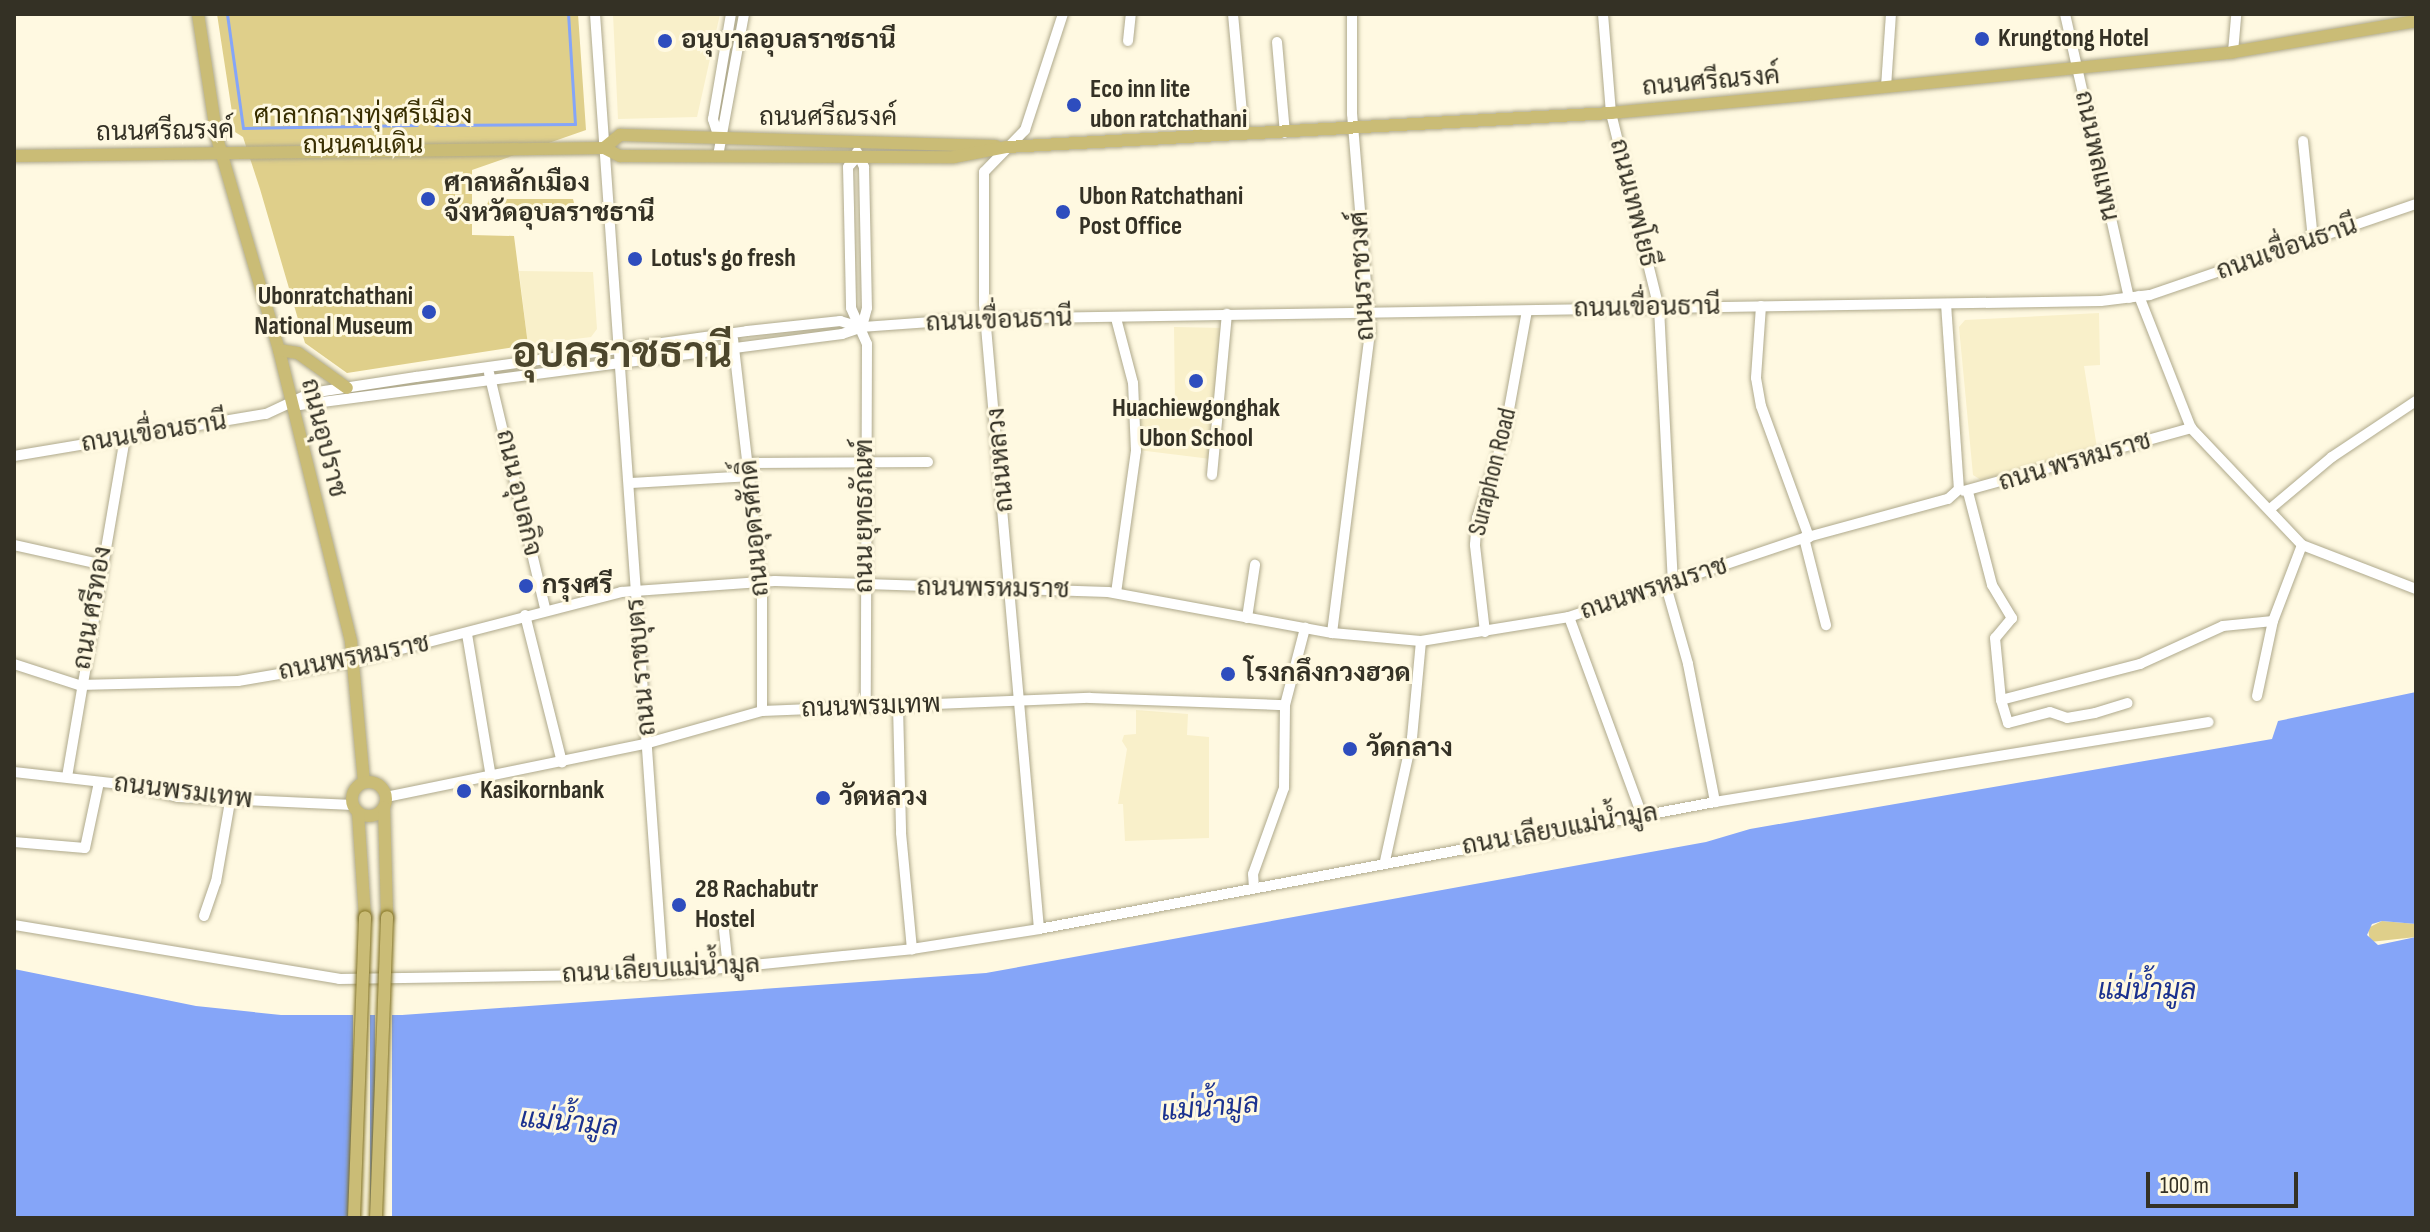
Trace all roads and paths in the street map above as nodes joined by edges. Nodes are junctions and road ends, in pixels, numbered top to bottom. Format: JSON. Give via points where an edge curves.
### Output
{"nodes":[{"id":1,"x":198,"y":14,"type":"edge"},
{"id":2,"x":595,"y":14,"type":"edge"},
{"id":3,"x":731,"y":14,"type":"edge"},
{"id":4,"x":744,"y":14,"type":"edge"},
{"id":5,"x":1063,"y":14,"type":"edge"},
{"id":6,"x":1131,"y":14,"type":"edge"},
{"id":7,"x":1233,"y":14,"type":"edge"},
{"id":8,"x":1352,"y":14,"type":"edge"},
{"id":9,"x":1603,"y":14,"type":"edge"},
{"id":10,"x":1891,"y":14,"type":"edge"},
{"id":11,"x":2065,"y":14,"type":"edge"},
{"id":12,"x":2236,"y":14,"type":"edge"},
{"id":13,"x":2416,"y":21,"type":"edge"},
{"id":14,"x":1128,"y":41,"type":"dead end"},
{"id":15,"x":1277,"y":42,"type":"dead end"},
{"id":16,"x":2233,"y":52,"type":"junction"},
{"id":17,"x":2076,"y":67,"type":"junction"},
{"id":18,"x":1886,"y":87,"type":"junction"},
{"id":19,"x":1611,"y":113,"type":"junction"},
{"id":20,"x":1353,"y":128,"type":"junction"},
{"id":21,"x":1285,"y":133,"type":"junction"},
{"id":22,"x":1244,"y":135,"type":"junction"},
{"id":23,"x":719,"y":138,"type":"junction"},
{"id":24,"x":857,"y":141,"type":"junction"},
{"id":25,"x":2303,"y":141,"type":"dead end"},
{"id":26,"x":1007,"y":147,"type":"junction"},
{"id":27,"x":604,"y":148,"type":"junction"},
{"id":28,"x":222,"y":153,"type":"junction"},
{"id":29,"x":14,"y":156,"type":"edge"},
{"id":30,"x":718,"y":156,"type":"junction"},
{"id":31,"x":857,"y":157,"type":"junction"},
{"id":32,"x":2416,"y":204,"type":"edge"},
{"id":33,"x":2313,"y":240,"type":"junction"},
{"id":34,"x":2134,"y":297,"type":"junction"},
{"id":35,"x":1946,"y":304,"type":"junction"},
{"id":36,"x":1761,"y":306,"type":"junction"},
{"id":37,"x":1659,"y":308,"type":"junction"},
{"id":38,"x":1527,"y":311,"type":"junction"},
{"id":39,"x":1227,"y":314,"type":"junction"},
{"id":40,"x":1367,"y":314,"type":"junction"},
{"id":41,"x":1116,"y":318,"type":"junction"},
{"id":42,"x":987,"y":319,"type":"junction"},
{"id":43,"x":862,"y":327,"type":"junction"},
{"id":44,"x":732,"y":332,"type":"junction"},
{"id":45,"x":735,"y":345,"type":"junction"},
{"id":46,"x":617,"y":347,"type":"junction"},
{"id":47,"x":279,"y":350,"type":"junction"},
{"id":48,"x":619,"y":361,"type":"junction"},
{"id":49,"x":487,"y":366,"type":"junction"},
{"id":50,"x":491,"y":379,"type":"junction"},
{"id":51,"x":347,"y":388,"type":"junction"},
{"id":52,"x":2416,"y":401,"type":"edge"},
{"id":53,"x":292,"y":406,"type":"junction"},
{"id":54,"x":2191,"y":428,"type":"junction"},
{"id":55,"x":125,"y":439,"type":"junction"},
{"id":56,"x":14,"y":456,"type":"edge"},
{"id":57,"x":928,"y":462,"type":"dead end"},
{"id":58,"x":751,"y":463,"type":"junction"},
{"id":59,"x":865,"y":465,"type":"junction"},
{"id":60,"x":1212,"y":475,"type":"dead end"},
{"id":61,"x":752,"y":476,"type":"junction"},
{"id":62,"x":631,"y":483,"type":"junction"},
{"id":63,"x":1963,"y":491,"type":"junction"},
{"id":64,"x":2270,"y":509,"type":"junction"},
{"id":65,"x":1806,"y":538,"type":"junction"},
{"id":66,"x":14,"y":545,"type":"edge"},
{"id":67,"x":2302,"y":545,"type":"junction"},
{"id":68,"x":100,"y":564,"type":"junction"},
{"id":69,"x":1255,"y":565,"type":"dead end"},
{"id":70,"x":761,"y":581,"type":"junction"},
{"id":71,"x":1670,"y":585,"type":"junction"},
{"id":72,"x":864,"y":586,"type":"junction"},
{"id":73,"x":2416,"y":589,"type":"edge"},
{"id":74,"x":1012,"y":590,"type":"junction"},
{"id":75,"x":636,"y":592,"type":"junction"},
{"id":76,"x":1116,"y":593,"type":"junction"},
{"id":77,"x":545,"y":608,"type":"junction"},
{"id":78,"x":525,"y":615,"type":"junction"},
{"id":79,"x":1569,"y":617,"type":"junction"},
{"id":80,"x":1247,"y":618,"type":"junction"},
{"id":81,"x":2273,"y":621,"type":"junction"},
{"id":82,"x":1826,"y":625,"type":"dead end"},
{"id":83,"x":1305,"y":628,"type":"junction"},
{"id":84,"x":1485,"y":632,"type":"junction"},
{"id":85,"x":1332,"y":633,"type":"junction"},
{"id":86,"x":467,"y":634,"type":"junction"},
{"id":87,"x":1421,"y":641,"type":"junction"},
{"id":88,"x":355,"y":661,"type":"junction"},
{"id":89,"x":14,"y":664,"type":"edge"},
{"id":90,"x":79,"y":685,"type":"junction"},
{"id":91,"x":2257,"y":696,"type":"dead end"},
{"id":92,"x":2001,"y":700,"type":"junction"},
{"id":93,"x":1019,"y":701,"type":"junction"},
{"id":94,"x":2127,"y":703,"type":"dead end"},
{"id":95,"x":1285,"y":705,"type":"junction"},
{"id":96,"x":866,"y":706,"type":"junction"},
{"id":97,"x":898,"y":706,"type":"junction"},
{"id":98,"x":762,"y":711,"type":"junction"},
{"id":99,"x":2209,"y":722,"type":"dead end"},
{"id":100,"x":648,"y":743,"type":"junction"},
{"id":101,"x":562,"y":762,"type":"junction"},
{"id":102,"x":14,"y":772,"type":"edge"},
{"id":103,"x":67,"y":777,"type":"junction"},
{"id":104,"x":491,"y":777,"type":"junction"},
{"id":105,"x":99,"y":782,"type":"junction"},
{"id":106,"x":364,"y":782,"type":"junction"},
{"id":107,"x":230,"y":802,"type":"junction"},
{"id":108,"x":385,"y":802,"type":"junction"},
{"id":109,"x":1715,"y":802,"type":"junction"},
{"id":110,"x":356,"y":808,"type":"junction"},
{"id":111,"x":1642,"y":815,"type":"junction"},
{"id":112,"x":14,"y":842,"type":"edge"},
{"id":113,"x":1385,"y":861,"type":"junction"},
{"id":114,"x":1254,"y":888,"type":"junction"},
{"id":115,"x":204,"y":916,"type":"dead end"},
{"id":116,"x":14,"y":925,"type":"edge"},
{"id":117,"x":1039,"y":929,"type":"junction"},
{"id":118,"x":724,"y":930,"type":"dead end"},
{"id":119,"x":912,"y":949,"type":"junction"},
{"id":120,"x":728,"y":968,"type":"junction"},
{"id":121,"x":663,"y":974,"type":"junction"},
{"id":122,"x":354,"y":1218,"type":"edge"},
{"id":123,"x":376,"y":1218,"type":"edge"}],
"edges":[{"from":1,"to":28,"type":"main road","name":"ถนนอุปราช"},
{"from":2,"to":27,"type":"street","name":"ถนน ราชบุตร"},
{"from":3,"to":23,"type":"street","via":[[713,119]]},
{"from":4,"to":23,"type":"street"},
{"from":5,"to":26,"type":"street","name":"ถนนหลวง","via":[[1025,130]]},
{"from":6,"to":14,"type":"street"},
{"from":7,"to":22,"type":"street"},
{"from":8,"to":20,"type":"street","name":"ถนนราชวงศ์"},
{"from":9,"to":19,"type":"street","name":"ถนนเทพโยธี"},
{"from":10,"to":18,"type":"street"},
{"from":11,"to":17,"type":"street","name":"ถนนพลแพน"},
{"from":12,"to":16,"type":"street"},
{"from":13,"to":16,"type":"main road","name":"ถนนศรีณรงค์"},
{"from":15,"to":21,"type":"street"},
{"from":16,"to":17,"type":"main road","name":"ถนนศรีณรงค์"},
{"from":17,"to":18,"type":"main road","name":"ถนนศรีณรงค์"},
{"from":17,"to":34,"type":"street","name":"ถนนพลแพน"},
{"from":18,"to":19,"type":"main road","name":"ถนนศรีณรงค์"},
{"from":19,"to":20,"type":"main road","name":"ถนนศรีณรงค์"},
{"from":19,"to":37,"type":"street","name":"ถนนเทพโยธี"},
{"from":20,"to":21,"type":"main road","name":"ถนนศรีณรงค์"},
{"from":20,"to":40,"type":"street","name":"ถนนราชวงศ์"},
{"from":21,"to":22,"type":"main road","name":"ถนนศรีณรงค์"},
{"from":22,"to":26,"type":"main road","name":"ถนนศรีณรงค์"},
{"from":23,"to":24,"type":"main road","name":"ถนนศรีณรงค์"},
{"from":23,"to":27,"type":"main road","name":"ถนนศรีณรงค์","via":[[620,135]]},
{"from":23,"to":30,"type":"street"},
{"from":24,"to":26,"type":"main road","name":"ถนนศรีณรงค์"},
{"from":24,"to":31,"type":"street"},
{"from":25,"to":33,"type":"street"},
{"from":26,"to":31,"type":"main road","name":"ถนนศรีณรงค์","via":[[954,157]]},
{"from":26,"to":42,"type":"street","name":"ถนนหลวง","via":[[984,168]]},
{"from":27,"to":28,"type":"main road","name":"ถนนศรีณรงค์"},
{"from":27,"to":30,"type":"main road","name":"ถนนศรีณรงค์","via":[[620,156]]},
{"from":27,"to":46,"type":"street","name":"ถนน ราชบุตร"},
{"from":28,"to":29,"type":"main road","name":"ถนนศรีณรงค์"},
{"from":28,"to":47,"type":"main road","name":"ถนนอุปราช"},
{"from":30,"to":31,"type":"main road","name":"ถนนศรีณรงค์"},
{"from":31,"to":43,"type":"street","via":[[864,167],[867,308]]},
{"from":31,"to":43,"type":"street","via":[[848,167],[851,308]]},
{"from":32,"to":33,"type":"street","name":"ถนนเขื่อนธานี"},
{"from":33,"to":34,"type":"street","name":"ถนนเขื่อนธานี"},
{"from":34,"to":35,"type":"street","name":"ถนนเขื่อนธานี"},
{"from":34,"to":54,"type":"street","name":"ถนนพลแพน"},
{"from":35,"to":36,"type":"street","name":"ถนนเขื่อนธานี"},
{"from":35,"to":63,"type":"street"},
{"from":36,"to":37,"type":"street","name":"ถนนเขื่อนธานี"},
{"from":36,"to":65,"type":"street","via":[[1756,378],[1761,406]]},
{"from":37,"to":38,"type":"street","name":"ถนนเขื่อนธานี"},
{"from":37,"to":71,"type":"street","name":"ถนนเทพโยธี"},
{"from":38,"to":40,"type":"street","name":"ถนนเขื่อนธานี"},
{"from":38,"to":84,"type":"street","name":"Suraphon Road","via":[[1504,437],[1477,518]]},
{"from":39,"to":40,"type":"street","name":"ถนนเขื่อนธานี"},
{"from":39,"to":41,"type":"street","name":"ถนนเขื่อนธานี"},
{"from":39,"to":60,"type":"street"},
{"from":40,"to":85,"type":"street","name":"ถนนราชวงศ์","via":[[1370,332]]},
{"from":41,"to":42,"type":"street","name":"ถนนเขื่อนธานี"},
{"from":41,"to":76,"type":"street","via":[[1133,383],[1136,451]]},
{"from":42,"to":43,"type":"street","name":"ถนนเขื่อนธานี"},
{"from":42,"to":74,"type":"street","name":"ถนนหลวง"},
{"from":43,"to":44,"type":"street","name":"ถนนเขื่อนธานี","via":[[840,321]]},
{"from":43,"to":45,"type":"street","name":"ถนนเขื่อนธานี","via":[[842,334]]},
{"from":43,"to":59,"type":"street","name":"ถนน ยุทธภัณฑ์","via":[[867,344]]},
{"from":44,"to":45,"type":"street","name":"ถนนอุดรศักดิ์"},
{"from":44,"to":46,"type":"street","name":"ถนนเขื่อนธานี"},
{"from":45,"to":48,"type":"street","name":"ถนนเขื่อนธานี"},
{"from":45,"to":58,"type":"street","name":"ถนนอุดรศักดิ์"},
{"from":46,"to":48,"type":"street","name":"ถนน ราชบุตร"},
{"from":46,"to":49,"type":"street","name":"ถนนเขื่อนธานี"},
{"from":47,"to":51,"type":"main road","via":[[298,353]]},
{"from":47,"to":53,"type":"main road","name":"ถนนอุปราช"},
{"from":48,"to":50,"type":"street","name":"ถนนเขื่อนธานี"},
{"from":48,"to":62,"type":"street","name":"ถนน ราชบุตร"},
{"from":49,"to":50,"type":"street","name":"ถนน อุบลกิจ"},
{"from":49,"to":51,"type":"street","name":"ถนนเขื่อนธานี"},
{"from":50,"to":53,"type":"street","name":"ถนนเขื่อนธานี"},
{"from":50,"to":77,"type":"street","name":"ถนน อุบลกิจ"},
{"from":51,"to":53,"type":"street","name":"ถนนเขื่อนธานี","via":[[311,393]]},
{"from":52,"to":64,"type":"street","via":[[2332,457]]},
{"from":53,"to":55,"type":"street","name":"ถนนเขื่อนธานี"},
{"from":53,"to":88,"type":"main road","name":"ถนนอุปราช"},
{"from":54,"to":63,"type":"street","name":"ถนน พรหมราช"},
{"from":54,"to":64,"type":"street"},
{"from":55,"to":56,"type":"street","name":"ถนนเขื่อนธานี"},
{"from":55,"to":68,"type":"street","name":"ถนน ศรีทอง"},
{"from":57,"to":59,"type":"street"},
{"from":58,"to":59,"type":"street"},
{"from":58,"to":61,"type":"street","name":"ถนนอุดรศักดิ์"},
{"from":59,"to":72,"type":"street","name":"ถนน ยุทธภัณฑ์"},
{"from":61,"to":62,"type":"street"},
{"from":61,"to":70,"type":"street","name":"ถนนอุดรศักดิ์"},
{"from":62,"to":75,"type":"street","name":"ถนน ราชบุตร"},
{"from":63,"to":65,"type":"street","name":"ถนนพรหมราช"},
{"from":63,"to":92,"type":"street","via":[[1992,585],[2012,618],[1995,638]]},
{"from":64,"to":67,"type":"street"},
{"from":65,"to":71,"type":"street","name":"ถนนพรหมราช"},
{"from":65,"to":82,"type":"street"},
{"from":66,"to":68,"type":"street"},
{"from":67,"to":73,"type":"street"},
{"from":67,"to":81,"type":"street"},
{"from":68,"to":90,"type":"street","name":"ถนน ศรีทอง"},
{"from":69,"to":80,"type":"street"},
{"from":70,"to":72,"type":"street","name":"ถนนพรหมราช"},
{"from":70,"to":75,"type":"street","name":"ถนนพรหมราช"},
{"from":70,"to":98,"type":"street","name":"ถนนอุดรศักดิ์"},
{"from":71,"to":79,"type":"street","name":"ถนนพรหมราช"},
{"from":71,"to":109,"type":"street","name":"ถนนเทพโยธี"},
{"from":72,"to":74,"type":"street","name":"ถนนพรหมราช"},
{"from":72,"to":96,"type":"street","name":"ถนน ยุทธภัณฑ์"},
{"from":74,"to":76,"type":"street","name":"ถนนพรหมราช"},
{"from":74,"to":93,"type":"street","name":"ถนนหลวง"},
{"from":75,"to":77,"type":"street","name":"ถนนพรหมราช"},
{"from":75,"to":100,"type":"street","name":"ถนน ราชบุตร"},
{"from":76,"to":80,"type":"street","name":"ถนนพรหมราช"},
{"from":77,"to":78,"type":"street","name":"ถนนพรหมราช"},
{"from":78,"to":86,"type":"street","name":"ถนนพรหมราช"},
{"from":78,"to":101,"type":"street"},
{"from":79,"to":84,"type":"street","name":"ถนนพรหมราช"},
{"from":79,"to":111,"type":"street"},
{"from":80,"to":83,"type":"street","name":"ถนนพรหมราช"},
{"from":81,"to":91,"type":"street"},
{"from":81,"to":92,"type":"street","via":[[2223,626],[2132,667]]},
{"from":83,"to":85,"type":"street","name":"ถนนพรหมราช"},
{"from":83,"to":95,"type":"street"},
{"from":84,"to":87,"type":"street","name":"ถนนพรหมราช"},
{"from":85,"to":87,"type":"street","name":"ถนนพรหมราช"},
{"from":86,"to":88,"type":"street","name":"ถนนพรหมราช"},
{"from":86,"to":104,"type":"street"},
{"from":87,"to":113,"type":"street","via":[[1412,738]]},
{"from":88,"to":90,"type":"street","name":"ถนนพรหมราช","via":[[238,681]]},
{"from":88,"to":106,"type":"main road","name":"ถนนอุปราช"},
{"from":89,"to":90,"type":"street","name":"ถนนพรหมราช"},
{"from":90,"to":103,"type":"street","name":"ถนน ศรีทอง"},
{"from":92,"to":94,"type":"street","via":[[2008,723],[2050,712],[2067,718]]},
{"from":93,"to":95,"type":"street","name":"ถนนพรมเทพ","via":[[1090,698]]},
{"from":93,"to":97,"type":"street","name":"ถนนพรมเทพ"},
{"from":93,"to":117,"type":"street","name":"ถนนหลวง"},
{"from":95,"to":114,"type":"street","via":[[1284,788],[1253,874]]},
{"from":96,"to":97,"type":"street","name":"ถนนพรมเทพ"},
{"from":96,"to":98,"type":"street","name":"ถนนพรมเทพ"},
{"from":97,"to":119,"type":"street","via":[[901,833]]},
{"from":98,"to":100,"type":"street","name":"ถนนพรมเทพ"},
{"from":99,"to":109,"type":"street","name":"ถนน เลียบแม่น้ำมูล"},
{"from":100,"to":101,"type":"street","name":"ถนนพรมเทพ"},
{"from":100,"to":121,"type":"street","name":"ถนน ราชบุตร"},
{"from":101,"to":104,"type":"street","name":"ถนนพรมเทพ"},
{"from":102,"to":103,"type":"street","name":"ถนนพรมเทพ"},
{"from":103,"to":105,"type":"street","name":"ถนนพรมเทพ"},
{"from":104,"to":108,"type":"street","name":"ถนนพรมเทพ"},
{"from":105,"to":107,"type":"street","name":"ถนนพรมเทพ"},
{"from":105,"to":112,"type":"street","via":[[85,848]]},
{"from":106,"to":108,"type":"main road","via":[[379,784]]},
{"from":106,"to":110,"type":"main road","via":[[353,791]]},
{"from":107,"to":110,"type":"street","name":"ถนนพรมเทพ"},
{"from":107,"to":115,"type":"street","via":[[216,882]]},
{"from":108,"to":110,"type":"main road","via":[[375,815]]},
{"from":108,"to":123,"type":"main road","bridge":true,"via":[[387,917]]},
{"from":109,"to":111,"type":"street","name":"ถนน เลียบแม่น้ำมูล"},
{"from":110,"to":122,"type":"main road","bridge":true,"via":[[365,917]]},
{"from":111,"to":113,"type":"street","name":"ถนน เลียบแม่น้ำมูล"},
{"from":113,"to":114,"type":"street","name":"ถนน เลียบแม่น้ำมูล"},
{"from":114,"to":117,"type":"street","name":"ถนน เลียบแม่น้ำมูล"},
{"from":116,"to":121,"type":"street","name":"ถนน เลียบแม่น้ำมูล","via":[[339,979]]},
{"from":117,"to":119,"type":"street","name":"ถนน เลียบแม่น้ำมูล"},
{"from":118,"to":120,"type":"street"},
{"from":119,"to":120,"type":"street","name":"ถนน เลียบแม่น้ำมูล"},
{"from":120,"to":121,"type":"street","name":"ถนน เลียบแม่น้ำมูล"}]}
